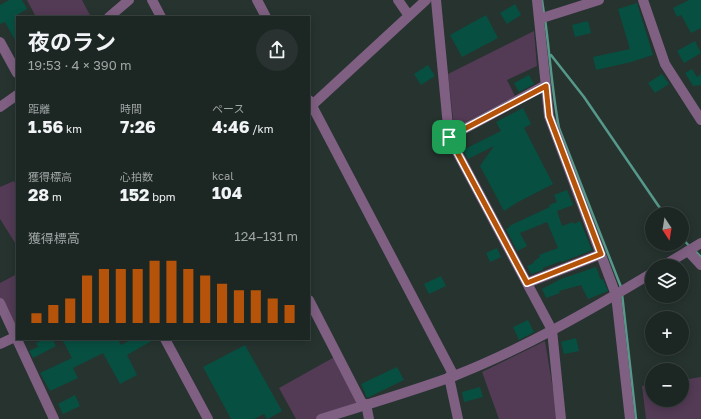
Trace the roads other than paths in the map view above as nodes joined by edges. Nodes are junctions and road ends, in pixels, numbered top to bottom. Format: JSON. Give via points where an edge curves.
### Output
{"nodes":[{"id":1,"x":129,"y":0,"type":"edge"},
{"id":2,"x":152,"y":0,"type":"edge"},
{"id":3,"x":257,"y":0,"type":"edge"},
{"id":4,"x":398,"y":0,"type":"edge"},
{"id":5,"x":426,"y":0,"type":"edge"},
{"id":6,"x":436,"y":0,"type":"edge"},
{"id":7,"x":537,"y":0,"type":"edge"},
{"id":8,"x":599,"y":0,"type":"edge"},
{"id":9,"x":643,"y":0,"type":"edge"},
{"id":10,"x":110,"y":16,"type":"edge"},
{"id":11,"x":160,"y":16,"type":"edge"},
{"id":12,"x":265,"y":16,"type":"edge"},
{"id":13,"x":409,"y":16,"type":"junction"},
{"id":14,"x":544,"y":17,"type":"junction"},
{"id":15,"x":0,"y":42,"type":"edge"},
{"id":16,"x":16,"y":71,"type":"edge"},
{"id":17,"x":546,"y":86,"type":"junction"},
{"id":18,"x":16,"y":96,"type":"edge"},
{"id":19,"x":310,"y":104,"type":"edge"},
{"id":20,"x":0,"y":107,"type":"edge"},
{"id":21,"x":701,"y":120,"type":"edge"},
{"id":22,"x":449,"y":137,"type":"junction"},
{"id":23,"x":695,"y":246,"type":"edge"},
{"id":24,"x":601,"y":254,"type":"junction"},
{"id":25,"x":674,"y":259,"type":"edge"},
{"id":26,"x":701,"y":265,"type":"edge"},
{"id":27,"x":645,"y":277,"type":"edge"},
{"id":28,"x":527,"y":283,"type":"junction"},
{"id":29,"x":616,"y":295,"type":"junction"},
{"id":30,"x":310,"y":302,"type":"edge"},
{"id":31,"x":0,"y":303,"type":"edge"},
{"id":32,"x":552,"y":330,"type":"junction"},
{"id":33,"x":16,"y":337,"type":"edge"},
{"id":34,"x":17,"y":340,"type":"edge"},
{"id":35,"x":166,"y":340,"type":"edge"},
{"id":36,"x":0,"y":344,"type":"edge"},
{"id":37,"x":452,"y":376,"type":"junction"},
{"id":38,"x":365,"y":405,"type":"junction"},
{"id":39,"x":54,"y":419,"type":"edge"},
{"id":40,"x":208,"y":419,"type":"edge"},
{"id":41,"x":321,"y":419,"type":"edge"},
{"id":42,"x":369,"y":419,"type":"edge"},
{"id":43,"x":458,"y":419,"type":"edge"},
{"id":44,"x":562,"y":419,"type":"edge"},
{"id":45,"x":630,"y":419,"type":"edge"}],
"edges":[{"from":1,"to":10,"type":"street"},
{"from":2,"to":11,"type":"street"},
{"from":3,"to":12,"type":"street"},
{"from":4,"to":13,"type":"street"},
{"from":5,"to":13,"type":"street"},
{"from":6,"to":22,"type":"street"},
{"from":7,"to":14,"type":"street"},
{"from":8,"to":14,"type":"street"},
{"from":9,"to":21,"type":"street","via":[[665,64]]},
{"from":13,"to":19,"type":"street"},
{"from":14,"to":17,"type":"street"},
{"from":15,"to":16,"type":"street"},
{"from":17,"to":22,"type":"street"},
{"from":17,"to":24,"type":"street","via":[[549,116]]},
{"from":18,"to":20,"type":"street"},
{"from":19,"to":37,"type":"street"},
{"from":22,"to":28,"type":"street"},
{"from":23,"to":25,"type":"street"},
{"from":23,"to":26,"type":"street"},
{"from":24,"to":28,"type":"street"},
{"from":24,"to":29,"type":"street"},
{"from":27,"to":29,"type":"street"},
{"from":28,"to":32,"type":"street"},
{"from":29,"to":32,"type":"street"},
{"from":29,"to":45,"type":"street"},
{"from":30,"to":38,"type":"street"},
{"from":31,"to":33,"type":"street"},
{"from":32,"to":37,"type":"street","via":[[518,348]]},
{"from":32,"to":44,"type":"street"},
{"from":33,"to":36,"type":"street"},
{"from":34,"to":39,"type":"street"},
{"from":35,"to":40,"type":"street"},
{"from":37,"to":38,"type":"street"},
{"from":37,"to":43,"type":"street"},
{"from":38,"to":41,"type":"street"},
{"from":38,"to":42,"type":"street"}]}
